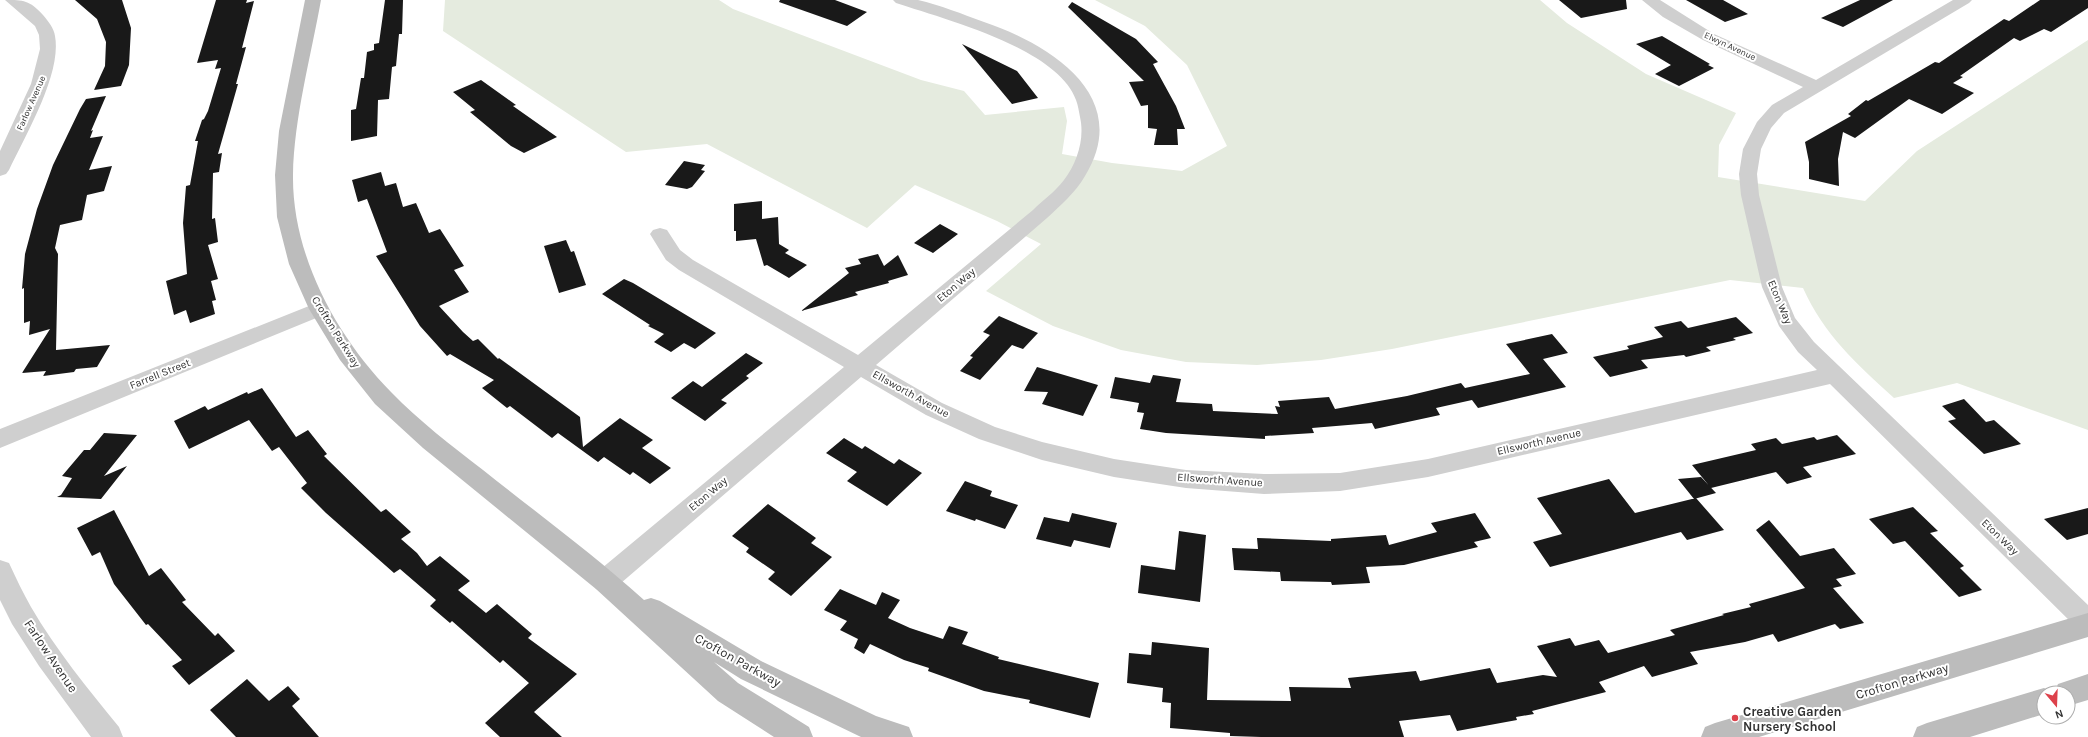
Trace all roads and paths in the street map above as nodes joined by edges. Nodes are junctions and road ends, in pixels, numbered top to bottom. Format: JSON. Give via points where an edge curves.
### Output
{"nodes":[{"id":1,"x":13,"y":0,"type":"edge"},
{"id":2,"x":313,"y":0,"type":"edge"},
{"id":3,"x":901,"y":0,"type":"edge"},
{"id":4,"x":1650,"y":0,"type":"edge"},
{"id":5,"x":1964,"y":0,"type":"edge"},
{"id":6,"x":1815,"y":86,"type":"junction"},
{"id":7,"x":0,"y":170,"type":"edge"},
{"id":8,"x":660,"y":234,"type":"dead end"},
{"id":9,"x":319,"y":309,"type":"junction"},
{"id":10,"x":859,"y":365,"type":"junction"},
{"id":11,"x":1832,"y":375,"type":"junction"},
{"id":12,"x":0,"y":439,"type":"edge"},
{"id":13,"x":0,"y":571,"type":"edge"},
{"id":14,"x":606,"y":581,"type":"junction"},
{"id":15,"x":2088,"y":622,"type":"edge"},
{"id":16,"x":2088,"y":625,"type":"edge"},
{"id":17,"x":2088,"y":687,"type":"edge"},
{"id":18,"x":2076,"y":691,"type":"edge"},
{"id":19,"x":2036,"y":703,"type":"edge"},
{"id":20,"x":109,"y":737,"type":"edge"},
{"id":21,"x":800,"y":737,"type":"edge"},
{"id":22,"x":899,"y":737,"type":"edge"},
{"id":23,"x":1715,"y":737,"type":"edge"},
{"id":24,"x":1928,"y":737,"type":"edge"}],
"edges":[{"from":1,"to":7,"type":"street","name":"Farlow Avenue","via":[[25,6],[47,33],[49,51],[44,76]]},
{"from":2,"to":9,"type":"street","name":"Crofton Parkway","via":[[288,131],[284,175],[287,217],[299,264]]},
{"from":3,"to":10,"type":"street","name":"Eton Way","via":[[998,33],[1026,44],[1049,58],[1065,71],[1082,93],[1091,115],[1091,137],[1086,158],[1072,183],[1040,214]]},
{"from":4,"to":6,"type":"street","name":"Elwyn Avenue","via":[[1672,17],[1694,29]]},
{"from":5,"to":6,"type":"street","name":"Eton Way"},
{"from":6,"to":11,"type":"street","name":"Eton Way","via":[[1778,109],[1763,126],[1752,149],[1748,174],[1750,195],[1772,287],[1786,321]]},
{"from":8,"to":10,"type":"street","name":"Ellsworth Avenue","via":[[674,255],[686,265]]},
{"from":9,"to":12,"type":"street","name":"Farrell Street"},
{"from":9,"to":14,"type":"street","name":"Crofton Parkway","via":[[348,355],[384,398],[431,442]]},
{"from":10,"to":11,"type":"street","name":"Ellsworth Avenue","via":[[934,409],[987,433],[1042,451],[1114,468],[1186,479],[1264,484],[1340,482],[1428,468]]},
{"from":10,"to":14,"type":"street","name":"Eton Way"},
{"from":11,"to":15,"type":"street","name":"Eton Way"},
{"from":13,"to":20,"type":"street","name":"Farlow Avenue","via":[[36,639]]},
{"from":14,"to":21,"type":"street","name":"Crofton Parkway","via":[[728,692]]},
{"from":14,"to":22,"type":"street","name":"Crofton Parkway","via":[[751,670],[870,727]]},
{"from":16,"to":23,"type":"street","name":"Crofton Parkway"},
{"from":17,"to":18,"type":"street"},
{"from":19,"to":24,"type":"street"}]}
